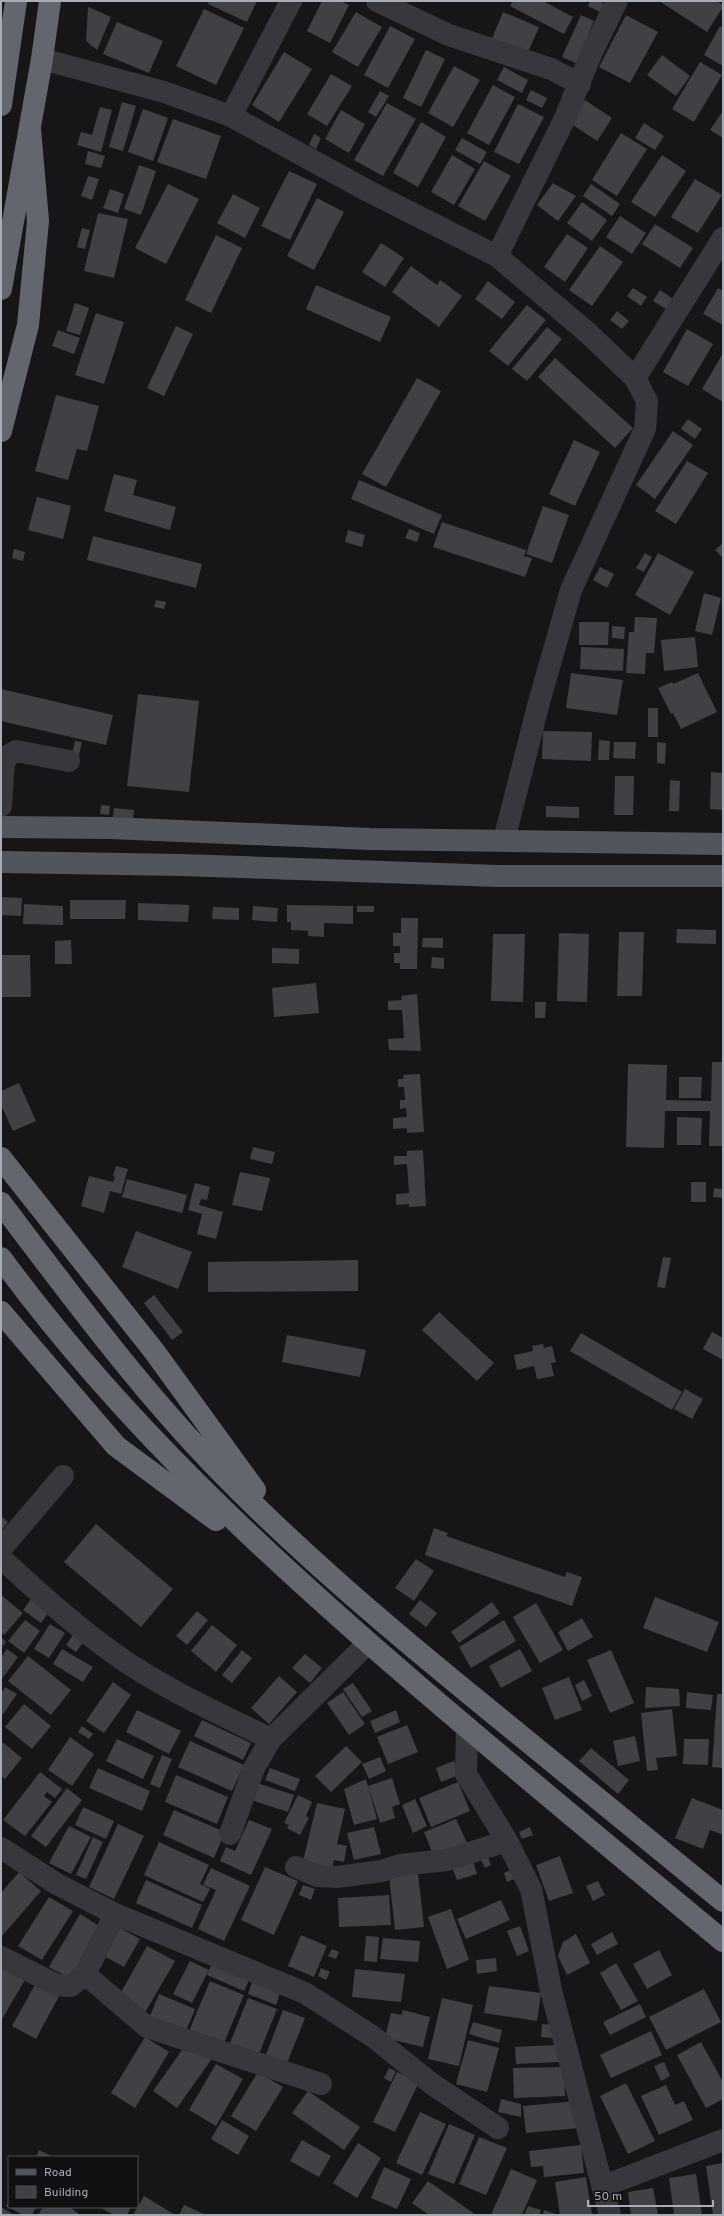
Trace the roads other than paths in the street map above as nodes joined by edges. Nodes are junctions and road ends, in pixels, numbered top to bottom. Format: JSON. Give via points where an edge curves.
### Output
{"nodes":[{"id":1,"x":16,"y":1,"type":"edge"},
{"id":2,"x":50,"y":1,"type":"edge"},
{"id":3,"x":291,"y":1,"type":"edge"},
{"id":4,"x":377,"y":1,"type":"edge"},
{"id":5,"x":617,"y":1,"type":"edge"},
{"id":6,"x":6,"y":31,"type":"edge"},
{"id":7,"x":42,"y":59,"type":"junction"},
{"id":8,"x":580,"y":84,"type":"junction"},
{"id":9,"x":1,"y":105,"type":"edge"},
{"id":10,"x":231,"y":116,"type":"junction"},
{"id":11,"x":30,"y":128,"type":"junction"},
{"id":12,"x":723,"y":238,"type":"edge"},
{"id":13,"x":497,"y":256,"type":"junction"},
{"id":14,"x":1,"y":289,"type":"edge"},
{"id":15,"x":635,"y":378,"type":"junction"},
{"id":16,"x":1,"y":431,"type":"edge"},
{"id":17,"x":69,"y":762,"type":"dead end"},
{"id":18,"x":1,"y":806,"type":"edge"},
{"id":19,"x":1,"y":827,"type":"edge"},
{"id":20,"x":504,"y":840,"type":"junction"},
{"id":21,"x":723,"y":844,"type":"edge"},
{"id":22,"x":1,"y":862,"type":"edge"},
{"id":23,"x":723,"y":876,"type":"edge"},
{"id":24,"x":1,"y":1158,"type":"edge"},
{"id":25,"x":1,"y":1203,"type":"edge"},
{"id":26,"x":1,"y":1258,"type":"edge"},
{"id":27,"x":1,"y":1312,"type":"edge"},
{"id":28,"x":63,"y":1476,"type":"dead end"},
{"id":29,"x":289,"y":1538,"type":"junction"},
{"id":30,"x":1,"y":1549,"type":"edge"},
{"id":31,"x":1,"y":1558,"type":"edge"},
{"id":32,"x":291,"y":1576,"type":"junction"},
{"id":33,"x":368,"y":1643,"type":"junction"},
{"id":34,"x":466,"y":1728,"type":"junction"},
{"id":35,"x":271,"y":1738,"type":"junction"},
{"id":36,"x":230,"y":1834,"type":"dead end"},
{"id":37,"x":507,"y":1841,"type":"junction"},
{"id":38,"x":1,"y":1848,"type":"edge"},
{"id":39,"x":296,"y":1867,"type":"dead end"},
{"id":40,"x":723,"y":1901,"type":"edge"},
{"id":41,"x":115,"y":1914,"type":"junction"},
{"id":42,"x":723,"y":1941,"type":"edge"},
{"id":43,"x":1,"y":1956,"type":"edge"},
{"id":44,"x":84,"y":1974,"type":"junction"},
{"id":45,"x":321,"y":2084,"type":"dead end"},
{"id":46,"x":498,"y":2128,"type":"dead end"},
{"id":47,"x":723,"y":2140,"type":"edge"},
{"id":48,"x":604,"y":2186,"type":"junction"},
{"id":49,"x":610,"y":2215,"type":"edge"}],
"edges":[{"from":1,"to":6,"type":"highway"},
{"from":2,"to":7,"type":"highway"},
{"from":3,"to":10,"type":"street"},
{"from":4,"to":8,"type":"street","via":[[449,35],[551,69]]},
{"from":5,"to":8,"type":"street","via":[[591,54]]},
{"from":6,"to":9,"type":"highway"},
{"from":7,"to":10,"type":"street","via":[[164,92]]},
{"from":7,"to":11,"type":"highway"},
{"from":8,"to":13,"type":"street"},
{"from":10,"to":13,"type":"street","via":[[368,191]]},
{"from":11,"to":14,"type":"highway"},
{"from":11,"to":16,"type":"highway","via":[[38,221],[28,325]]},
{"from":12,"to":15,"type":"street"},
{"from":13,"to":15,"type":"street","via":[[589,334]]},
{"from":15,"to":20,"type":"street","via":[[647,401],[645,429],[571,590]]},
{"from":17,"to":18,"type":"street","via":[[16,751],[9,755],[4,762]]},
{"from":19,"to":20,"type":"main road","via":[[110,828],[370,839]]},
{"from":20,"to":21,"type":"main road"},
{"from":22,"to":23,"type":"main road","via":[[181,865],[498,876]]},
{"from":24,"to":29,"type":"highway","via":[[154,1351]]},
{"from":25,"to":29,"type":"highway","via":[[93,1324],[218,1469]]},
{"from":26,"to":32,"type":"highway","via":[[71,1347],[159,1446]]},
{"from":27,"to":32,"type":"highway","via":[[116,1446]]},
{"from":28,"to":30,"type":"street"},
{"from":29,"to":40,"type":"highway","via":[[387,1626]]},
{"from":31,"to":35,"type":"street","via":[[63,1614],[116,1655],[180,1695]]},
{"from":32,"to":33,"type":"highway"},
{"from":33,"to":34,"type":"highway"},
{"from":33,"to":35,"type":"street"},
{"from":34,"to":37,"type":"street","via":[[466,1774]]},
{"from":34,"to":42,"type":"highway"},
{"from":35,"to":36,"type":"street","via":[[254,1768]]},
{"from":37,"to":39,"type":"street","via":[[447,1860],[400,1865],[382,1872],[337,1877],[317,1876]]},
{"from":37,"to":48,"type":"street","via":[[531,1889],[551,1990]]},
{"from":38,"to":41,"type":"street","via":[[57,1884]]},
{"from":41,"to":44,"type":"street"},
{"from":41,"to":46,"type":"street","via":[[305,1993],[372,2036],[432,2084]]},
{"from":43,"to":44,"type":"street","via":[[57,1985],[71,1986]]},
{"from":44,"to":45,"type":"street","via":[[147,2027]]},
{"from":47,"to":48,"type":"street"},
{"from":48,"to":49,"type":"street"}]}
